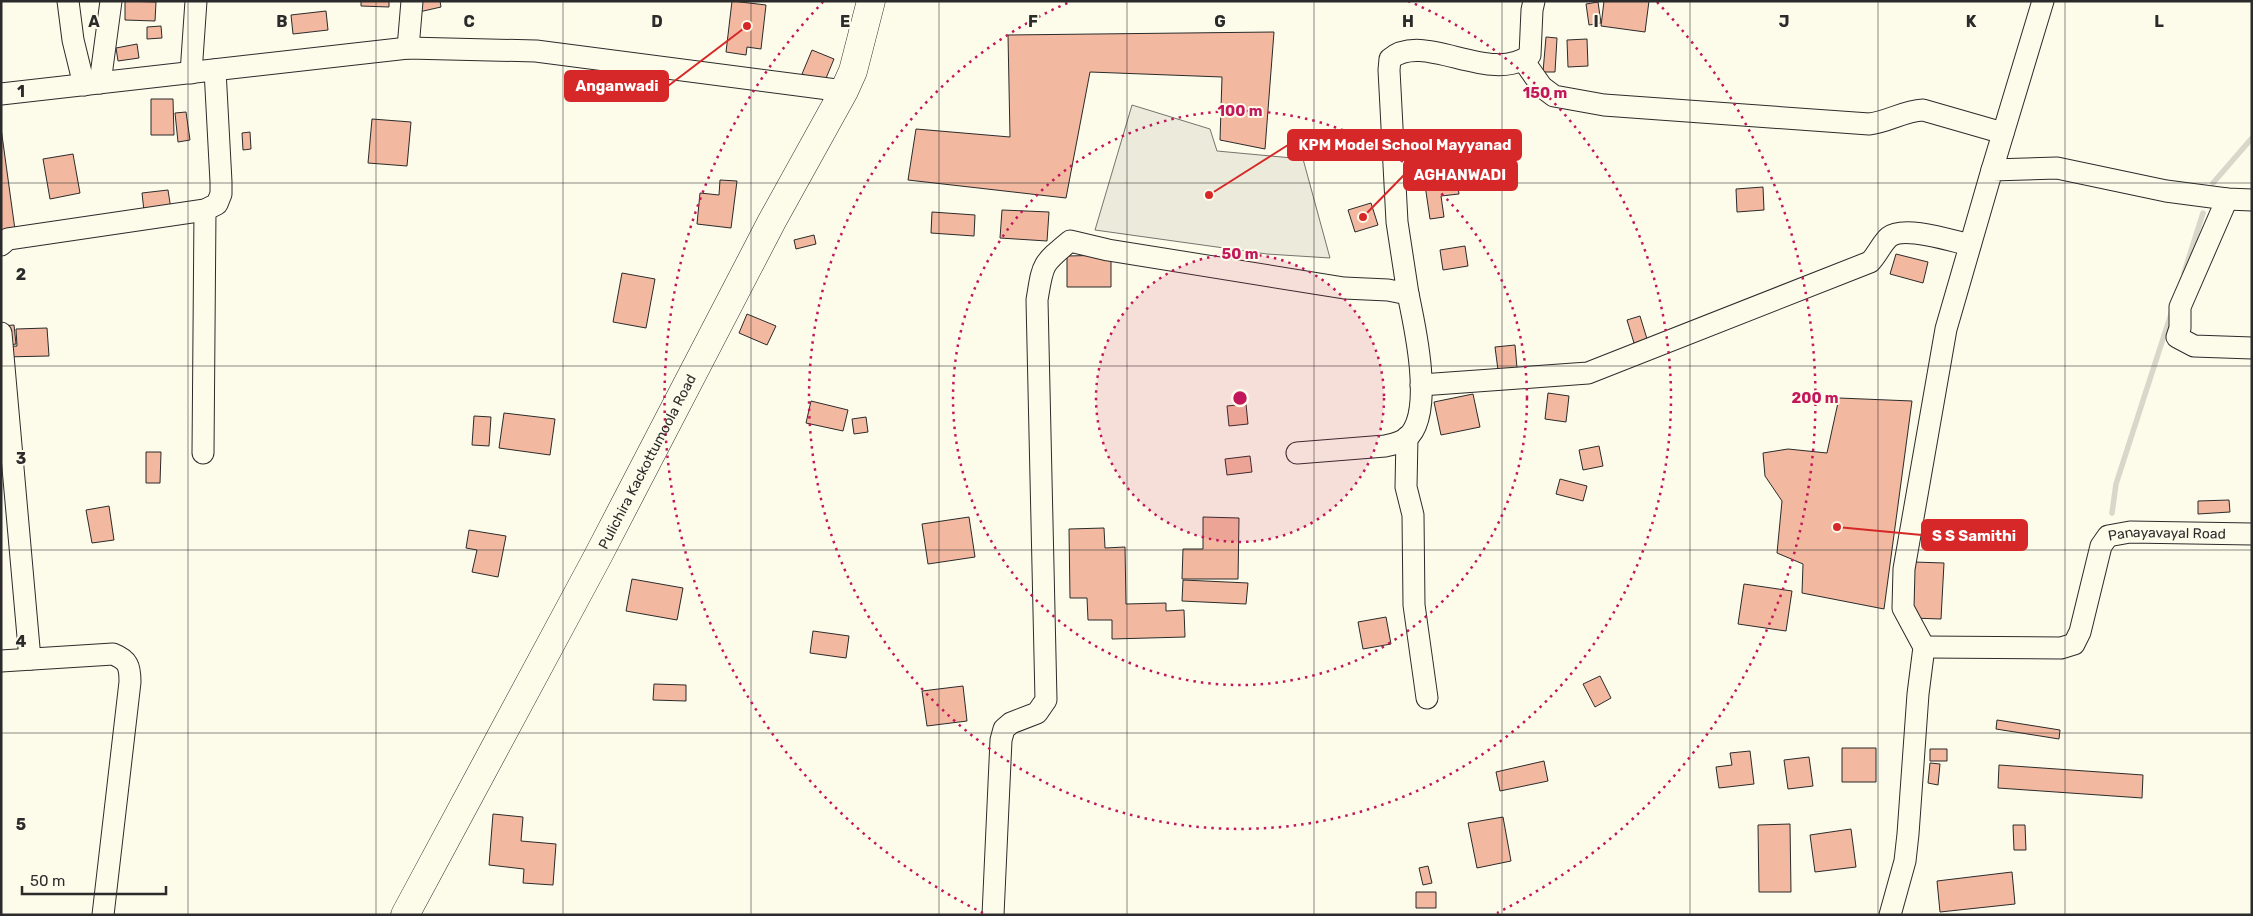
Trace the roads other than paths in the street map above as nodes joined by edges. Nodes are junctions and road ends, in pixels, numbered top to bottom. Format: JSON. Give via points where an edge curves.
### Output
{"nodes":[{"id":1,"x":68,"y":1,"type":"edge"},
{"id":2,"x":111,"y":1,"type":"edge"},
{"id":3,"x":196,"y":1,"type":"edge"},
{"id":4,"x":412,"y":1,"type":"edge"},
{"id":5,"x":872,"y":1,"type":"edge"},
{"id":6,"x":1534,"y":1,"type":"edge"},
{"id":7,"x":2043,"y":1,"type":"edge"},
{"id":8,"x":408,"y":48,"type":"junction"},
{"id":9,"x":1523,"y":60,"type":"junction"},
{"id":10,"x":215,"y":70,"type":"junction"},
{"id":11,"x":191,"y":73,"type":"junction"},
{"id":12,"x":92,"y":84,"type":"junction"},
{"id":13,"x":844,"y":91,"type":"junction"},
{"id":14,"x":1,"y":94,"type":"edge"},
{"id":15,"x":2003,"y":133,"type":"junction"},
{"id":16,"x":1992,"y":170,"type":"junction"},
{"id":17,"x":2227,"y":199,"type":"junction"},
{"id":18,"x":2252,"y":200,"type":"edge"},
{"id":19,"x":205,"y":210,"type":"junction"},
{"id":20,"x":1,"y":245,"type":"edge"},
{"id":21,"x":1970,"y":245,"type":"junction"},
{"id":22,"x":1408,"y":294,"type":"junction"},
{"id":23,"x":1,"y":333,"type":"edge"},
{"id":24,"x":2252,"y":348,"type":"edge"},
{"id":25,"x":1421,"y":385,"type":"junction"},
{"id":26,"x":1408,"y":437,"type":"junction"},
{"id":27,"x":203,"y":453,"type":"dead end"},
{"id":28,"x":1297,"y":453,"type":"dead end"},
{"id":29,"x":2252,"y":534,"type":"edge"},
{"id":30,"x":1924,"y":647,"type":"junction"},
{"id":31,"x":30,"y":659,"type":"junction"},
{"id":32,"x":1,"y":661,"type":"edge"},
{"id":33,"x":1427,"y":698,"type":"dead end"},
{"id":34,"x":103,"y":915,"type":"edge"},
{"id":35,"x":405,"y":915,"type":"edge"},
{"id":36,"x":993,"y":915,"type":"edge"},
{"id":37,"x":1890,"y":915,"type":"edge"}],
"edges":[{"from":1,"to":12,"type":"street","via":[[73,40]]},
{"from":2,"to":12,"type":"street"},
{"from":3,"to":11,"type":"street"},
{"from":4,"to":8,"type":"street"},
{"from":5,"to":13,"type":"main road","name":"Pulichira Kackottumoola Road","via":[[853,71]]},
{"from":6,"to":9,"type":"street","via":[[1530,55]]},
{"from":7,"to":15,"type":"street"},
{"from":8,"to":10,"type":"street"},
{"from":8,"to":13,"type":"street","via":[[536,51]]},
{"from":9,"to":15,"type":"street","via":[[1542,87],[1554,96],[1604,106],[1869,124],[1923,110]]},
{"from":9,"to":22,"type":"street","via":[[1502,66],[1413,50],[1398,52],[1390,59],[1397,222]]},
{"from":10,"to":11,"type":"street"},
{"from":10,"to":19,"type":"street","via":[[221,194],[217,204]]},
{"from":11,"to":12,"type":"street"},
{"from":12,"to":14,"type":"street"},
{"from":13,"to":35,"type":"main road","name":"Pulichira Kackottumoola Road"},
{"from":15,"to":16,"type":"street"},
{"from":16,"to":17,"type":"street","via":[[2057,168],[2166,191]]},
{"from":16,"to":21,"type":"street"},
{"from":17,"to":18,"type":"street"},
{"from":17,"to":24,"type":"street","via":[[2180,307],[2177,336],[2194,346]]},
{"from":19,"to":20,"type":"street","via":[[22,236],[8,239]]},
{"from":19,"to":27,"type":"street"},
{"from":21,"to":25,"type":"street","via":[[1912,232],[1899,233],[1889,237],[1870,262],[1588,373]]},
{"from":21,"to":30,"type":"street","via":[[1946,329],[1904,569],[1903,608]]},
{"from":22,"to":25,"type":"street"},
{"from":22,"to":36,"type":"street","via":[[1344,288],[1070,241],[1043,266],[1037,300],[1046,700],[1037,713],[1004,729],[1001,740]]},
{"from":23,"to":31,"type":"street"},
{"from":25,"to":26,"type":"street","via":[[1420,411]]},
{"from":26,"to":28,"type":"street","via":[[1385,446]]},
{"from":26,"to":33,"type":"street","via":[[1406,487],[1412,515],[1414,605]]},
{"from":29,"to":30,"type":"street","name":"Panayavayal Road","via":[[2130,532],[2108,536],[2101,546],[2080,632],[2074,644],[2061,648]]},
{"from":30,"to":37,"type":"street","via":[[1907,843]]},
{"from":31,"to":32,"type":"street"},
{"from":31,"to":34,"type":"street","via":[[113,654],[125,659],[130,668]]}]}
